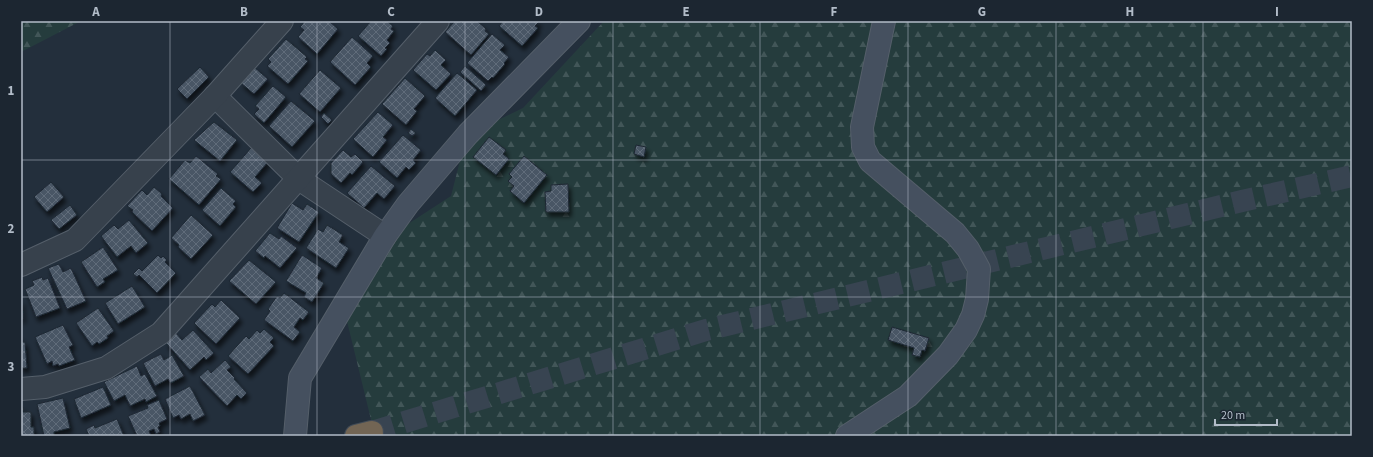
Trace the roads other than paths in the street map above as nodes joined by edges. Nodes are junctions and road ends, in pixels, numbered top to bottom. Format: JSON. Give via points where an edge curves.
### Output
{"nodes":[{"id":1,"x":282,"y":21,"type":"edge"},
{"id":2,"x":438,"y":21,"type":"edge"},
{"id":3,"x":579,"y":21,"type":"edge"},
{"id":4,"x":884,"y":21,"type":"edge"},
{"id":5,"x":215,"y":96,"type":"junction"},
{"id":6,"x":299,"y":179,"type":"junction"},
{"id":7,"x":385,"y":236,"type":"junction"},
{"id":8,"x":21,"y":265,"type":"edge"},
{"id":9,"x":21,"y":389,"type":"edge"},
{"id":10,"x":295,"y":436,"type":"edge"},
{"id":11,"x":847,"y":436,"type":"edge"}],
"edges":[{"from":1,"to":5,"type":"street"},
{"from":2,"to":6,"type":"street"},
{"from":3,"to":7,"type":"street","via":[[468,134],[408,204]]},
{"from":4,"to":11,"type":"street","via":[[862,127],[863,147],[870,161],[955,233],[968,249],[978,269],[977,299],[966,330],[948,354],[908,396]]},
{"from":5,"to":6,"type":"street"},
{"from":5,"to":8,"type":"street","via":[[75,240]]},
{"from":6,"to":7,"type":"street"},
{"from":6,"to":9,"type":"street","via":[[161,333],[106,368],[45,387]]},
{"from":7,"to":10,"type":"street","via":[[300,378]]}]}
